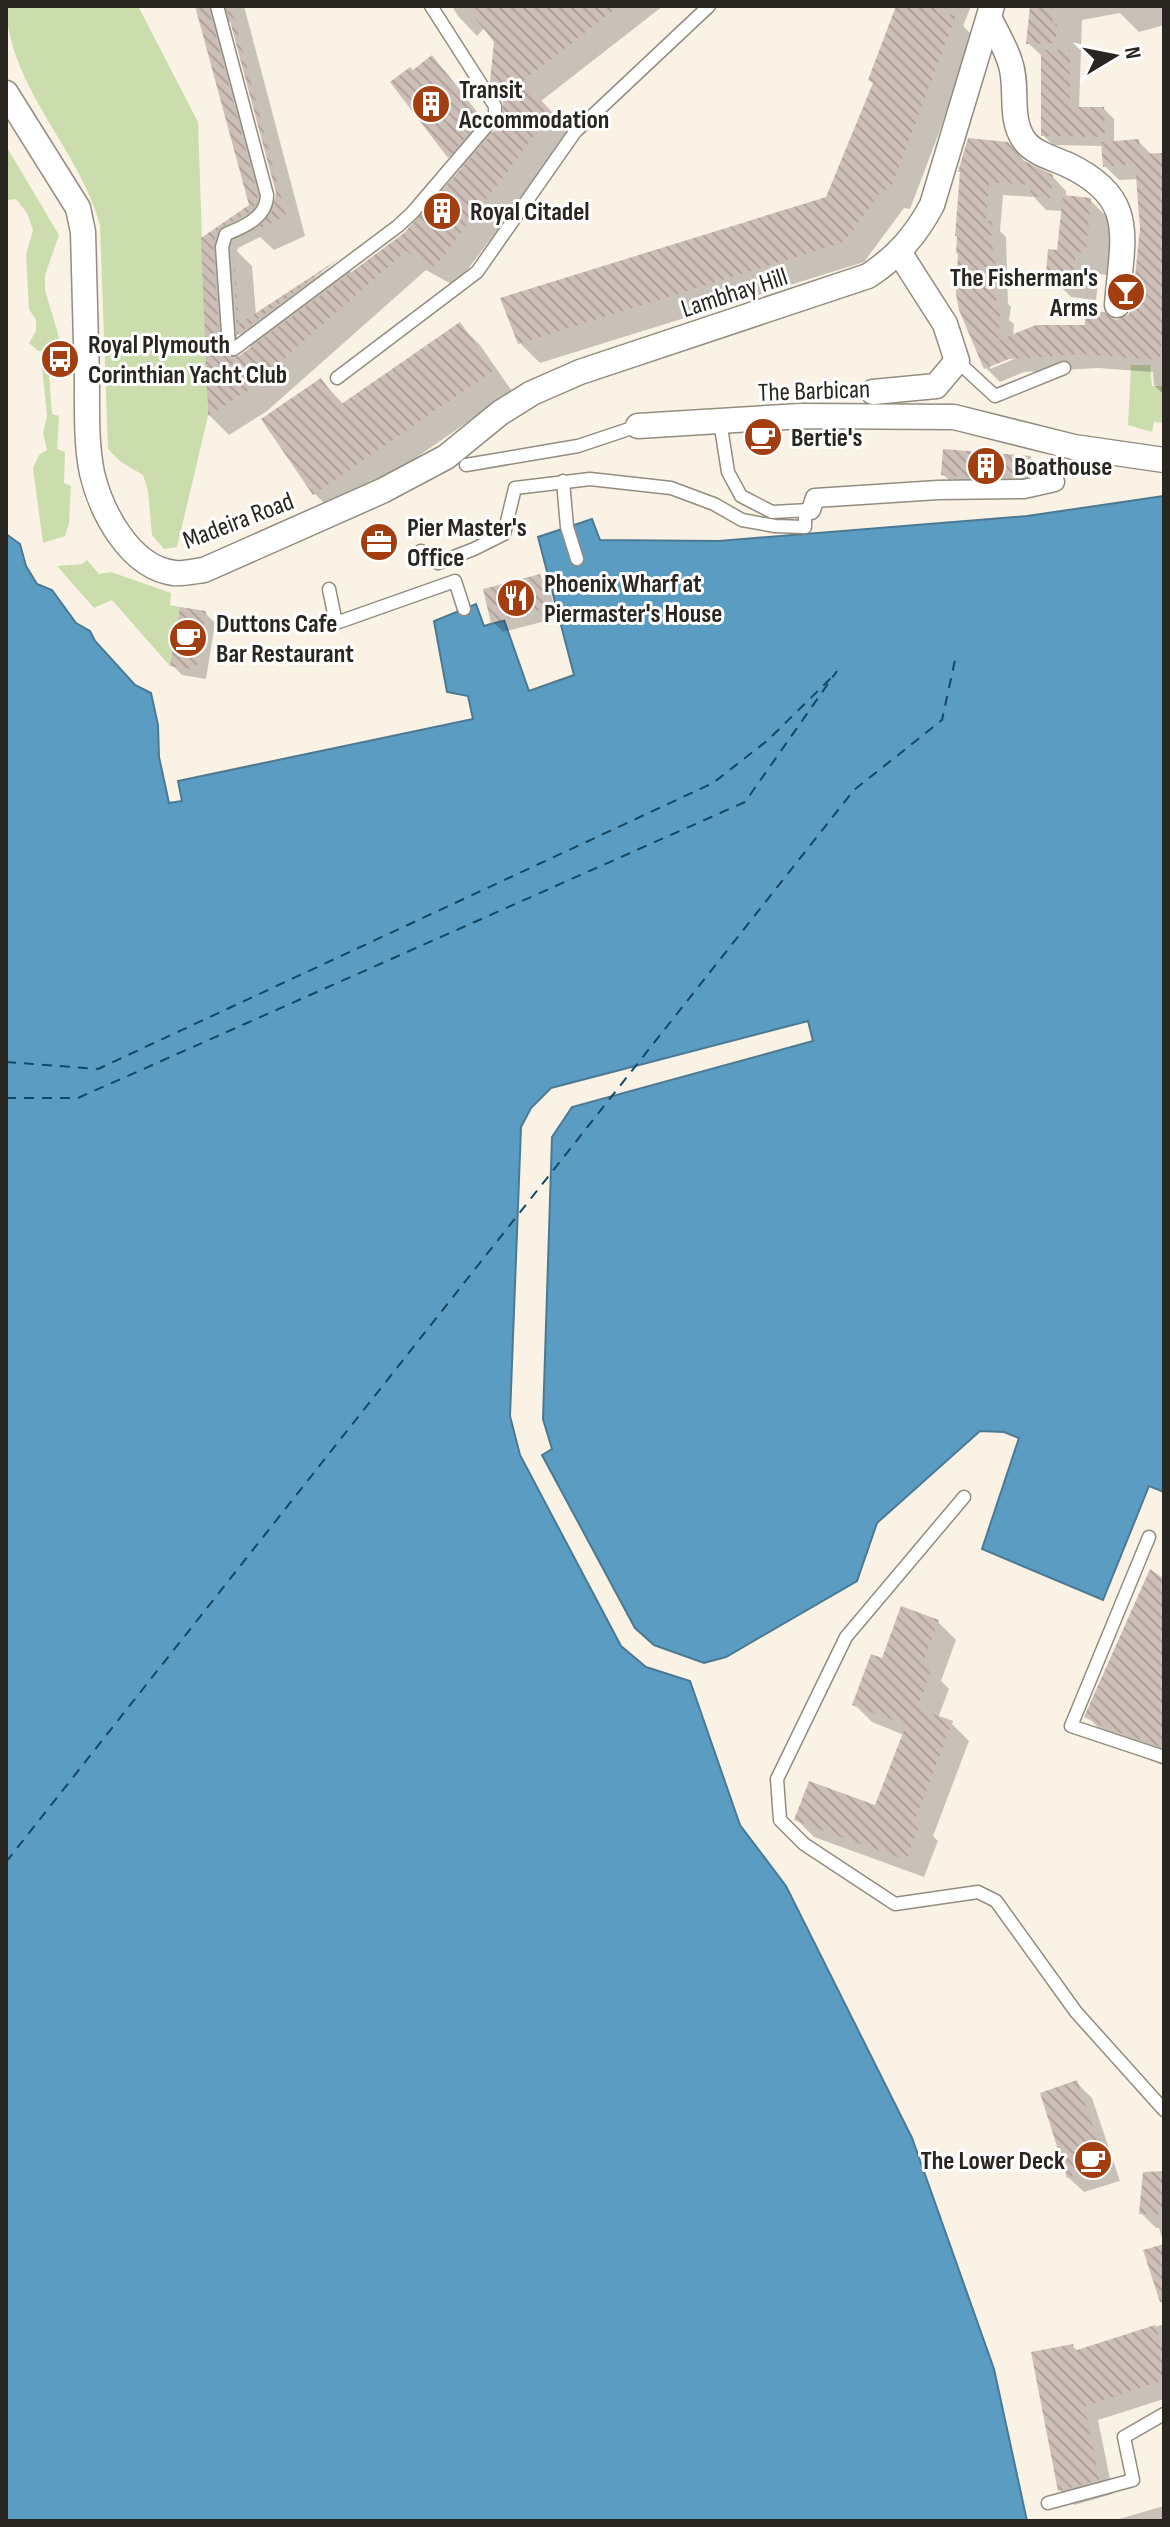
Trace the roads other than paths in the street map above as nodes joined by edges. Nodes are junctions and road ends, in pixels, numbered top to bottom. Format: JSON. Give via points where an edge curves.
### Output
{"nodes":[{"id":1,"x":217,"y":6,"type":"edge"},
{"id":2,"x":431,"y":6,"type":"edge"},
{"id":3,"x":709,"y":6,"type":"edge"},
{"id":4,"x":990,"y":12,"type":"edge"},
{"id":5,"x":6,"y":93,"type":"edge"},
{"id":6,"x":899,"y":252,"type":"junction"},
{"id":7,"x":1117,"y":305,"type":"dead end"},
{"id":8,"x":957,"y":361,"type":"junction"},
{"id":9,"x":1064,"y":368,"type":"dead end"},
{"id":10,"x":580,"y":372,"type":"joint"},
{"id":11,"x":337,"y":378,"type":"dead end"},
{"id":12,"x":873,"y":392,"type":"dead end"},
{"id":13,"x":720,"y":421,"type":"junction"},
{"id":14,"x":638,"y":426,"type":"joint"},
{"id":15,"x":1164,"y":460,"type":"edge"},
{"id":16,"x":466,"y":465,"type":"dead end"},
{"id":17,"x":563,"y":481,"type":"junction"},
{"id":18,"x":1055,"y":482,"type":"dead end"},
{"id":19,"x":808,"y":510,"type":"junction"},
{"id":20,"x":421,"y":551,"type":"dead end"},
{"id":21,"x":577,"y":559,"type":"dead end"},
{"id":22,"x":329,"y":589,"type":"dead end"},
{"id":23,"x":464,"y":609,"type":"dead end"},
{"id":24,"x":964,"y":1497,"type":"dead end"},
{"id":25,"x":1149,"y":1537,"type":"dead end"},
{"id":26,"x":1164,"y":1757,"type":"edge"},
{"id":27,"x":1164,"y":2110,"type":"edge"},
{"id":28,"x":1164,"y":2414,"type":"edge"},
{"id":29,"x":1048,"y":2503,"type":"dead end"}],
"edges":[{"from":1,"to":2,"type":"lane","via":[[267,195],[264,210],[226,234],[222,247],[229,346],[234,349],[412,213],[495,116],[495,106]]},
{"from":3,"to":11,"type":"lane","via":[[575,132],[477,272]]},
{"from":4,"to":6,"type":"street","name":"Lambhay Hill","via":[[932,205]]},
{"from":4,"to":7,"type":"street","via":[[1011,64],[1017,125],[1025,142],[1089,176],[1116,203],[1122,235]]},
{"from":5,"to":10,"type":"street","name":"Madeira Road","via":[[78,208],[92,471],[103,507],[121,536],[151,565],[174,573],[204,570],[395,484],[446,457],[532,393]]},
{"from":6,"to":8,"type":"street","via":[[945,324]]},
{"from":6,"to":10,"type":"street","name":"Lambhay Hill","via":[[868,276]]},
{"from":8,"to":9,"type":"lane","via":[[995,396]]},
{"from":8,"to":12,"type":"street","via":[[936,386]]},
{"from":13,"to":14,"type":"street","name":"The Barbican"},
{"from":13,"to":15,"type":"street","name":"The Barbican","via":[[954,417],[1074,447]]},
{"from":13,"to":19,"type":"lane","via":[[728,472],[741,496],[772,512]]},
{"from":14,"to":16,"type":"lane","name":"The Barbican","via":[[578,446]]},
{"from":17,"to":19,"type":"lane","via":[[671,488],[742,520],[775,526],[805,527]]},
{"from":17,"to":20,"type":"lane","via":[[515,488],[504,534],[474,549],[438,563]]},
{"from":17,"to":21,"type":"lane","via":[[567,527]]},
{"from":18,"to":19,"type":"street","via":[[1024,489],[815,498]]},
{"from":22,"to":23,"type":"lane","via":[[336,623],[455,581]]},
{"from":24,"to":27,"type":"lane","via":[[846,1637],[777,1779],[780,1820],[804,1844],[895,1904],[978,1892],[996,1901],[1076,2012]]},
{"from":25,"to":26,"type":"lane","via":[[1071,1726]]},
{"from":28,"to":29,"type":"lane","via":[[1124,2437],[1133,2480]]}]}
